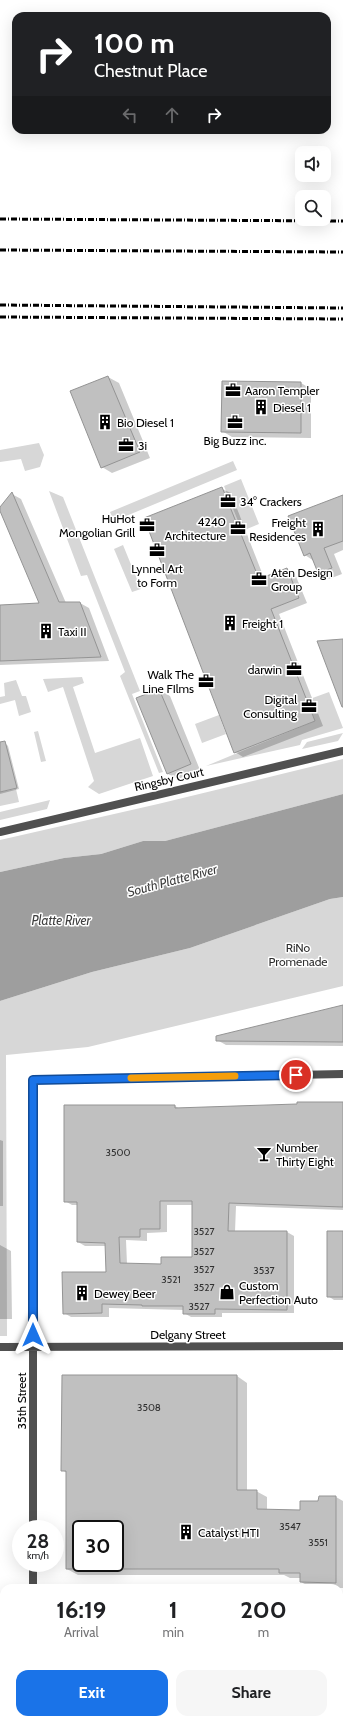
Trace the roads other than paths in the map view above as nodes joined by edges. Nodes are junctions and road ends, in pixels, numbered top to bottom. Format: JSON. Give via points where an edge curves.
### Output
{"nodes":[{"id":1,"x":343,"y":751,"type":"edge"},
{"id":2,"x":0,"y":832,"type":"edge"},
{"id":3,"x":343,"y":1074,"type":"edge"},
{"id":4,"x":343,"y":1346,"type":"edge"},
{"id":5,"x":0,"y":1347,"type":"edge"},
{"id":6,"x":33,"y":1347,"type":"junction"},
{"id":7,"x":33,"y":1520,"type":"edge"},
{"id":8,"x":33,"y":1572,"type":"edge"},
{"id":9,"x":33,"y":1584,"type":"edge"}],
"edges":[{"from":1,"to":2,"type":"street","name":"Ringsby Court"},
{"from":3,"to":6,"type":"street","name":"35th Street","via":[[33,1080]]},
{"from":4,"to":6,"type":"street","name":"Delgany Street"},
{"from":5,"to":6,"type":"street","name":"Delgany Street"},
{"from":6,"to":7,"type":"street","name":"35th Street"},
{"from":8,"to":9,"type":"street"}]}
